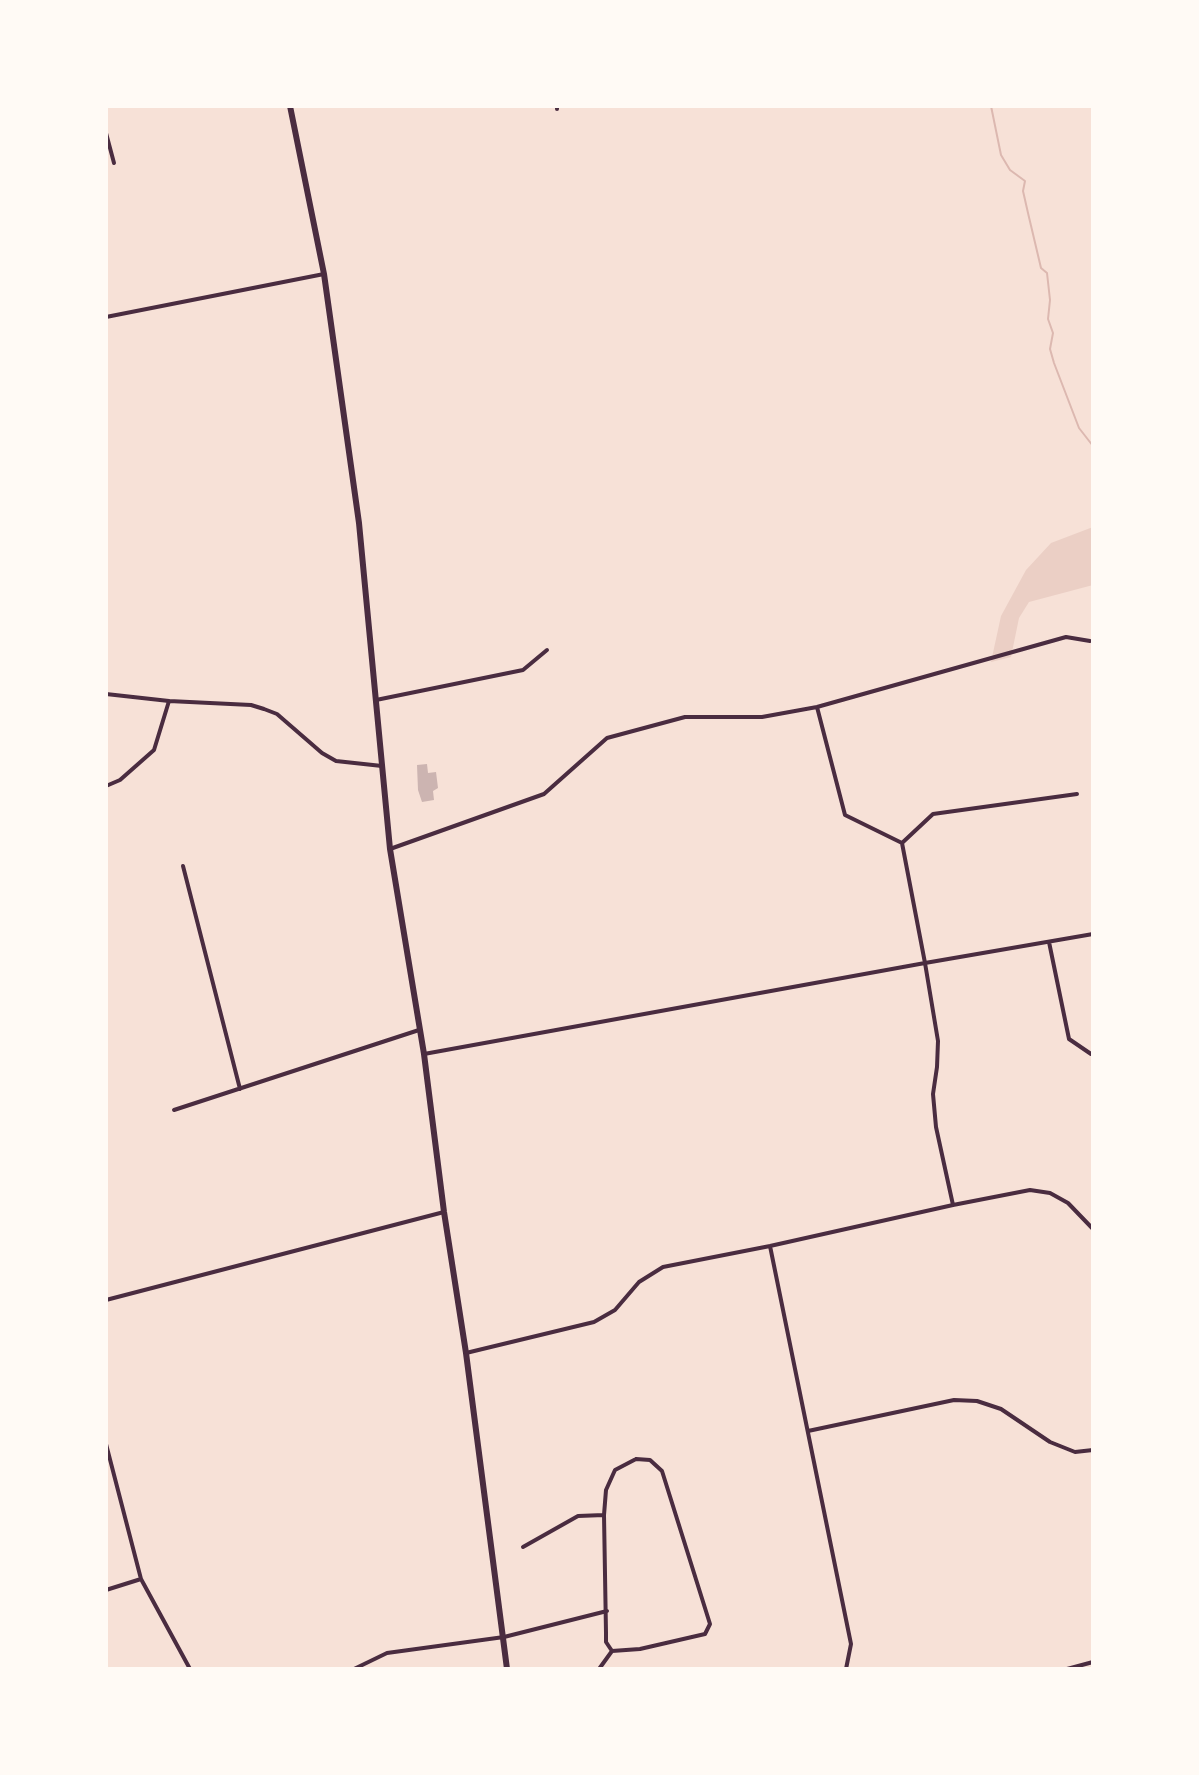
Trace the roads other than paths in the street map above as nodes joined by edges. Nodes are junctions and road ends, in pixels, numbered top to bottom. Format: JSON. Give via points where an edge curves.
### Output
{"nodes":[{"id":1,"x":290,"y":106,"type":"edge"},
{"id":2,"x":106,"y":133,"type":"edge"},
{"id":3,"x":114,"y":163,"type":"dead end"},
{"id":4,"x":324,"y":274,"type":"junction"},
{"id":5,"x":106,"y":317,"type":"edge"},
{"id":6,"x":1090,"y":641,"type":"dead end"},
{"id":7,"x":547,"y":650,"type":"dead end"},
{"id":8,"x":106,"y":694,"type":"edge"},
{"id":9,"x":376,"y":700,"type":"junction"},
{"id":10,"x":169,"y":701,"type":"junction"},
{"id":11,"x":817,"y":707,"type":"junction"},
{"id":12,"x":382,"y":766,"type":"junction"},
{"id":13,"x":106,"y":786,"type":"edge"},
{"id":14,"x":1077,"y":794,"type":"dead end"},
{"id":15,"x":902,"y":843,"type":"junction"},
{"id":16,"x":390,"y":849,"type":"junction"},
{"id":17,"x":183,"y":866,"type":"dead end"},
{"id":18,"x":1093,"y":934,"type":"edge"},
{"id":19,"x":1049,"y":942,"type":"junction"},
{"id":20,"x":925,"y":963,"type":"junction"},
{"id":21,"x":419,"y":1030,"type":"junction"},
{"id":22,"x":424,"y":1054,"type":"junction"},
{"id":23,"x":1091,"y":1054,"type":"dead end"},
{"id":24,"x":240,"y":1089,"type":"junction"},
{"id":25,"x":174,"y":1110,"type":"dead end"},
{"id":26,"x":953,"y":1205,"type":"junction"},
{"id":27,"x":444,"y":1212,"type":"junction"},
{"id":28,"x":1093,"y":1229,"type":"edge"},
{"id":29,"x":770,"y":1246,"type":"junction"},
{"id":30,"x":106,"y":1300,"type":"edge"},
{"id":31,"x":466,"y":1353,"type":"junction"},
{"id":32,"x":808,"y":1431,"type":"junction"},
{"id":33,"x":106,"y":1444,"type":"edge"},
{"id":34,"x":1093,"y":1450,"type":"edge"},
{"id":35,"x":604,"y":1515,"type":"junction"},
{"id":36,"x":523,"y":1547,"type":"dead end"},
{"id":37,"x":141,"y":1579,"type":"junction"},
{"id":38,"x":106,"y":1590,"type":"edge"},
{"id":39,"x":607,"y":1611,"type":"junction"},
{"id":40,"x":504,"y":1637,"type":"junction"},
{"id":41,"x":612,"y":1651,"type":"junction"},
{"id":42,"x":1093,"y":1662,"type":"edge"},
{"id":43,"x":190,"y":1669,"type":"edge"},
{"id":44,"x":354,"y":1669,"type":"edge"},
{"id":45,"x":507,"y":1669,"type":"edge"},
{"id":46,"x":599,"y":1669,"type":"edge"},
{"id":47,"x":846,"y":1669,"type":"edge"},
{"id":48,"x":1067,"y":1669,"type":"edge"}],
"edges":[{"from":1,"to":4,"type":"main road"},
{"from":2,"to":3,"type":"street"},
{"from":4,"to":5,"type":"street"},
{"from":4,"to":9,"type":"main road","via":[[359,523]]},
{"from":6,"to":11,"type":"street","via":[[1066,637]]},
{"from":7,"to":9,"type":"street","via":[[523,670]]},
{"from":8,"to":10,"type":"street"},
{"from":9,"to":12,"type":"main road"},
{"from":10,"to":12,"type":"street","via":[[251,705],[277,714],[336,761]]},
{"from":10,"to":13,"type":"street","via":[[154,750]]},
{"from":11,"to":15,"type":"street","via":[[845,815]]},
{"from":11,"to":16,"type":"street","via":[[762,717],[685,717],[607,738],[544,794]]},
{"from":12,"to":16,"type":"main road"},
{"from":14,"to":15,"type":"street","via":[[933,814]]},
{"from":15,"to":20,"type":"street"},
{"from":16,"to":21,"type":"main road"},
{"from":17,"to":24,"type":"street"},
{"from":18,"to":19,"type":"street"},
{"from":19,"to":20,"type":"street"},
{"from":19,"to":23,"type":"street","via":[[1069,1039]]},
{"from":20,"to":22,"type":"street"},
{"from":20,"to":26,"type":"street","via":[[938,1041],[936,1127]]},
{"from":21,"to":22,"type":"main road"},
{"from":21,"to":24,"type":"street"},
{"from":22,"to":27,"type":"main road"},
{"from":24,"to":25,"type":"street"},
{"from":26,"to":28,"type":"street","via":[[1030,1190],[1050,1193]]},
{"from":26,"to":29,"type":"street"},
{"from":27,"to":30,"type":"street"},
{"from":27,"to":31,"type":"main road"},
{"from":29,"to":31,"type":"street","via":[[663,1267],[594,1322]]},
{"from":29,"to":32,"type":"street"},
{"from":31,"to":40,"type":"main road"},
{"from":32,"to":34,"type":"street","via":[[954,1400],[977,1401],[1001,1409],[1050,1442],[1075,1452]]},
{"from":32,"to":47,"type":"street","via":[[851,1644]]},
{"from":33,"to":37,"type":"street"},
{"from":35,"to":36,"type":"street","via":[[578,1516]]},
{"from":35,"to":39,"type":"street"},
{"from":35,"to":41,"type":"street","via":[[615,1470],[636,1459],[650,1460],[662,1471],[710,1624],[705,1634]]},
{"from":37,"to":38,"type":"street"},
{"from":37,"to":43,"type":"street"},
{"from":39,"to":40,"type":"street"},
{"from":39,"to":41,"type":"street","via":[[606,1642]]},
{"from":40,"to":44,"type":"street","via":[[387,1653]]},
{"from":40,"to":45,"type":"main road"},
{"from":41,"to":46,"type":"street"},
{"from":42,"to":48,"type":"street"}]}
